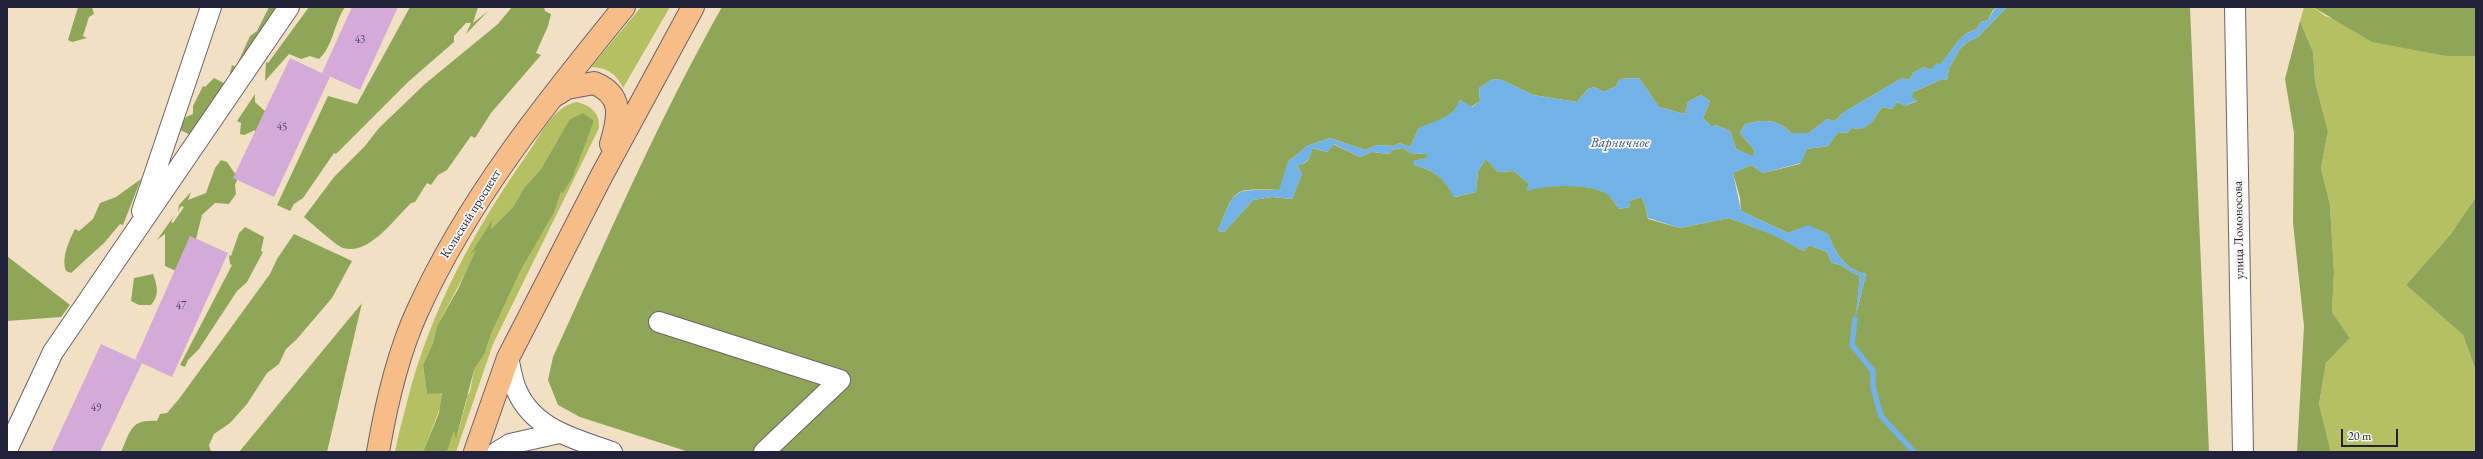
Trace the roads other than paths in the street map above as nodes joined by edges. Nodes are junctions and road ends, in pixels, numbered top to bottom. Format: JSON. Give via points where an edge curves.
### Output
{"nodes":[{"id":1,"x":211,"y":7,"type":"edge"},
{"id":2,"x":289,"y":7,"type":"edge"},
{"id":3,"x":624,"y":7,"type":"edge"},
{"id":4,"x":693,"y":7,"type":"edge"},
{"id":5,"x":2236,"y":7,"type":"edge"},
{"id":6,"x":548,"y":100,"type":"junction"},
{"id":7,"x":602,"y":175,"type":"junction"},
{"id":8,"x":135,"y":234,"type":"junction"},
{"id":9,"x":659,"y":322,"type":"dead end"},
{"id":10,"x":508,"y":358,"type":"junction"},
{"id":11,"x":559,"y":433,"type":"junction"},
{"id":12,"x":7,"y":450,"type":"edge"},
{"id":13,"x":378,"y":452,"type":"edge"},
{"id":14,"x":475,"y":452,"type":"edge"},
{"id":15,"x":497,"y":452,"type":"edge"},
{"id":16,"x":612,"y":452,"type":"edge"},
{"id":17,"x":764,"y":452,"type":"edge"},
{"id":18,"x":2243,"y":452,"type":"edge"}],
"edges":[{"from":1,"to":8,"type":"street"},
{"from":2,"to":8,"type":"street"},
{"from":3,"to":6,"type":"main road","name":"Кольский проспект"},
{"from":4,"to":7,"type":"main road"},
{"from":5,"to":18,"type":"street","name":"улица Ломоносова"},
{"from":6,"to":7,"type":"main road","via":[[567,88],[580,84],[594,83],[612,95],[618,110],[616,126]]},
{"from":6,"to":13,"type":"main road","name":"Кольский проспект","via":[[516,143],[451,242],[416,313],[392,385]]},
{"from":7,"to":10,"type":"main road"},
{"from":8,"to":12,"type":"street","via":[[53,352]]},
{"from":9,"to":17,"type":"street","via":[[840,380]]},
{"from":10,"to":11,"type":"street","via":[[517,391],[535,417]]},
{"from":10,"to":14,"type":"main road"},
{"from":11,"to":15,"type":"street","via":[[510,444]]},
{"from":11,"to":16,"type":"street"}]}
